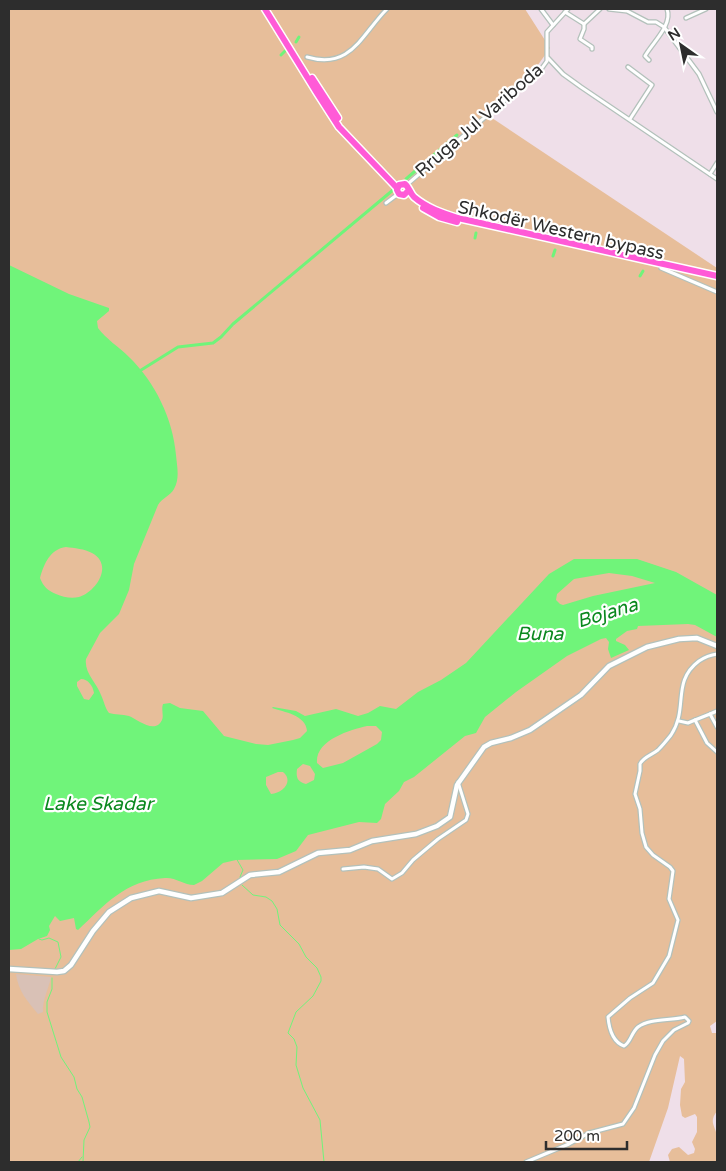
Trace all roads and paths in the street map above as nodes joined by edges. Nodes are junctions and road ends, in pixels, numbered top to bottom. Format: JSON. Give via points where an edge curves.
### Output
{"nodes":[{"id":1,"x":265,"y":9,"type":"edge"},
{"id":2,"x":270,"y":9,"type":"edge"},
{"id":3,"x":387,"y":9,"type":"edge"},
{"id":4,"x":541,"y":9,"type":"edge"},
{"id":5,"x":600,"y":9,"type":"edge"},
{"id":6,"x":609,"y":9,"type":"edge"},
{"id":7,"x":667,"y":9,"type":"edge"},
{"id":8,"x":706,"y":9,"type":"edge"},
{"id":9,"x":567,"y":10,"type":"edge"},
{"id":10,"x":686,"y":18,"type":"dead end"},
{"id":11,"x":584,"y":24,"type":"junction"},
{"id":12,"x":553,"y":25,"type":"junction"},
{"id":13,"x":664,"y":27,"type":"junction"},
{"id":14,"x":592,"y":49,"type":"dead end"},
{"id":15,"x":307,"y":57,"type":"dead end"},
{"id":16,"x":547,"y":58,"type":"junction"},
{"id":17,"x":649,"y":60,"type":"dead end"},
{"id":18,"x":628,"y":67,"type":"dead end"},
{"id":19,"x":717,"y":112,"type":"edge"},
{"id":20,"x":630,"y":119,"type":"junction"},
{"id":21,"x":717,"y":163,"type":"edge"},
{"id":22,"x":710,"y":174,"type":"junction"},
{"id":23,"x":717,"y":179,"type":"edge"},
{"id":24,"x":403,"y":189,"type":"junction"},
{"id":25,"x":386,"y":203,"type":"dead end"},
{"id":26,"x":661,"y":268,"type":"junction"},
{"id":27,"x":717,"y":276,"type":"edge"},
{"id":28,"x":717,"y":280,"type":"edge"},
{"id":29,"x":717,"y":292,"type":"edge"},
{"id":30,"x":717,"y":646,"type":"edge"},
{"id":31,"x":717,"y":654,"type":"edge"},
{"id":32,"x":717,"y":712,"type":"edge"},
{"id":33,"x":710,"y":714,"type":"junction"},
{"id":34,"x":695,"y":720,"type":"junction"},
{"id":35,"x":678,"y":721,"type":"junction"},
{"id":36,"x":717,"y":727,"type":"edge"},
{"id":37,"x":717,"y":752,"type":"edge"},
{"id":38,"x":458,"y":782,"type":"junction"},
{"id":39,"x":343,"y":869,"type":"dead end"},
{"id":40,"x":9,"y":969,"type":"edge"},
{"id":41,"x":526,"y":1162,"type":"edge"}],
"edges":[{"from":1,"to":24,"type":"highway","name":"Shkodër Western bypass","via":[[339,126]]},
{"from":2,"to":24,"type":"highway","name":"Shkodër Western bypass","via":[[341,122]]},
{"from":3,"to":15,"type":"street","via":[[347,54],[332,60]]},
{"from":4,"to":12,"type":"street"},
{"from":5,"to":11,"type":"street"},
{"from":6,"to":13,"type":"street","via":[[630,12]]},
{"from":7,"to":13,"type":"street","via":[[669,14]]},
{"from":8,"to":10,"type":"street"},
{"from":9,"to":11,"type":"street"},
{"from":9,"to":12,"type":"street"},
{"from":11,"to":14,"type":"street","via":[[580,39]]},
{"from":12,"to":16,"type":"street","via":[[546,35]]},
{"from":13,"to":17,"type":"street","via":[[645,56]]},
{"from":13,"to":19,"type":"street","via":[[700,76]]},
{"from":16,"to":20,"type":"street","via":[[563,74]]},
{"from":16,"to":24,"type":"street","name":"Rruga Jul Variboda","via":[[542,68]]},
{"from":18,"to":20,"type":"street","via":[[652,85]]},
{"from":20,"to":22,"type":"street"},
{"from":21,"to":22,"type":"street"},
{"from":22,"to":23,"type":"street"},
{"from":24,"to":25,"type":"street","name":"Rruga Jul Variboda"},
{"from":24,"to":26,"type":"highway","name":"Shkodër Western bypass","via":[[428,211],[456,222]]},
{"from":24,"to":27,"type":"highway","name":"Shkodër Western bypass","via":[[429,207],[458,218]]},
{"from":26,"to":28,"type":"highway","name":"Shkodër Western bypass"},
{"from":26,"to":29,"type":"street"},
{"from":30,"to":38,"type":"main road","via":[[700,638],[678,639],[647,647],[614,663],[579,696],[530,730],[486,746]]},
{"from":31,"to":35,"type":"street","via":[[692,666],[685,677]]},
{"from":32,"to":33,"type":"street"},
{"from":33,"to":34,"type":"street"},
{"from":33,"to":36,"type":"street"},
{"from":34,"to":35,"type":"street","via":[[688,723]]},
{"from":34,"to":37,"type":"street","via":[[707,743]]},
{"from":35,"to":41,"type":"street","via":[[664,744],[641,761],[635,794],[646,848],[673,871],[669,899],[678,920],[672,946],[653,982],[611,1013],[608,1020],[615,1040],[624,1046],[636,1028],[644,1024],[685,1017],[689,1021],[663,1041],[634,1108],[623,1124],[589,1133]]},
{"from":38,"to":39,"type":"street","via":[[468,814],[466,820],[413,860],[400,876],[392,879],[378,869],[364,867]]},
{"from":38,"to":40,"type":"main road","via":[[450,817],[421,833],[373,841],[350,850],[318,853],[279,872],[250,875],[222,893],[191,898],[156,891],[124,902],[109,912],[69,968],[54,972]]}]}
